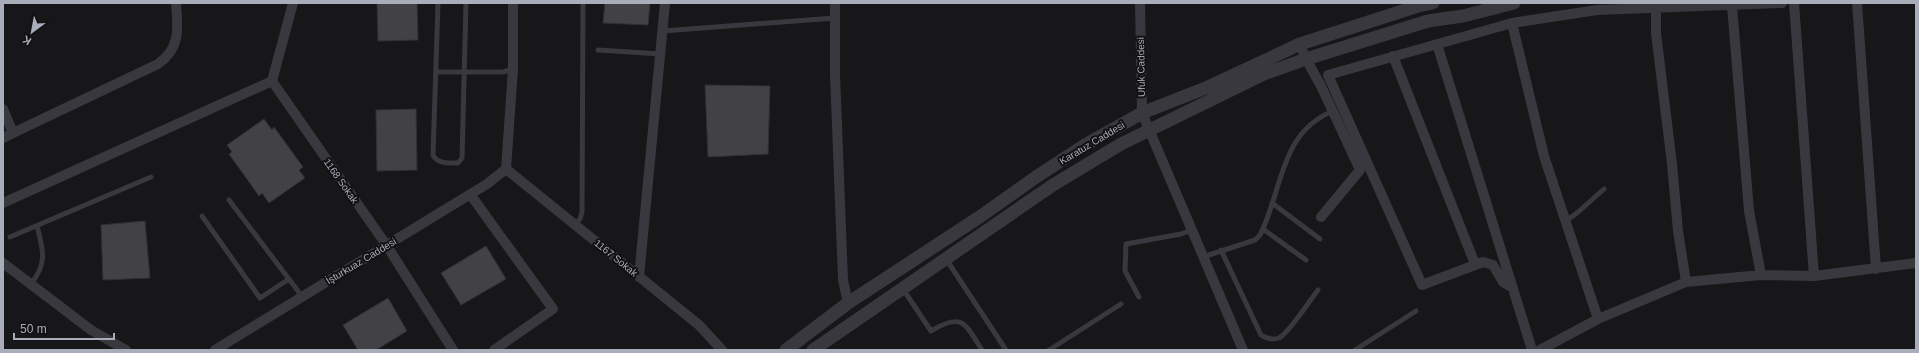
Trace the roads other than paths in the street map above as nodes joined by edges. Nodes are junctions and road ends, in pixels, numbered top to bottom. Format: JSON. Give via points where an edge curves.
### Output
{"nodes":[{"id":1,"x":176,"y":3,"type":"edge"},
{"id":2,"x":293,"y":3,"type":"edge"},
{"id":3,"x":438,"y":3,"type":"edge"},
{"id":4,"x":466,"y":3,"type":"edge"},
{"id":5,"x":513,"y":3,"type":"edge"},
{"id":6,"x":583,"y":3,"type":"edge"},
{"id":7,"x":665,"y":3,"type":"edge"},
{"id":8,"x":835,"y":3,"type":"edge"},
{"id":9,"x":1140,"y":3,"type":"edge"},
{"id":10,"x":1433,"y":3,"type":"edge"},
{"id":11,"x":1514,"y":3,"type":"edge"},
{"id":12,"x":1782,"y":3,"type":"edge"},
{"id":13,"x":1794,"y":3,"type":"edge"},
{"id":14,"x":1857,"y":3,"type":"edge"},
{"id":15,"x":1656,"y":6,"type":"edge"},
{"id":16,"x":1732,"y":6,"type":"junction"},
{"id":17,"x":835,"y":18,"type":"junction"},
{"id":18,"x":1512,"y":23,"type":"junction"},
{"id":19,"x":663,"y":31,"type":"junction"},
{"id":20,"x":1300,"y":44,"type":"junction"},
{"id":21,"x":1437,"y":44,"type":"junction"},
{"id":22,"x":598,"y":50,"type":"dead end"},
{"id":23,"x":661,"y":54,"type":"junction"},
{"id":24,"x":1393,"y":56,"type":"junction"},
{"id":25,"x":1306,"y":59,"type":"junction"},
{"id":26,"x":513,"y":69,"type":"junction"},
{"id":27,"x":436,"y":72,"type":"junction"},
{"id":28,"x":466,"y":72,"type":"junction"},
{"id":29,"x":272,"y":82,"type":"junction"},
{"id":30,"x":3,"y":109,"type":"edge"},
{"id":31,"x":1333,"y":111,"type":"junction"},
{"id":32,"x":1142,"y":113,"type":"junction"},
{"id":33,"x":1148,"y":131,"type":"junction"},
{"id":34,"x":14,"y":133,"type":"junction"},
{"id":35,"x":3,"y":138,"type":"edge"},
{"id":36,"x":506,"y":169,"type":"junction"},
{"id":37,"x":151,"y":177,"type":"dead end"},
{"id":38,"x":1604,"y":190,"type":"dead end"},
{"id":39,"x":470,"y":194,"type":"junction"},
{"id":40,"x":229,"y":200,"type":"dead end"},
{"id":41,"x":3,"y":203,"type":"edge"},
{"id":42,"x":1272,"y":203,"type":"junction"},
{"id":43,"x":202,"y":216,"type":"dead end"},
{"id":44,"x":1321,"y":217,"type":"dead end"},
{"id":45,"x":1566,"y":221,"type":"junction"},
{"id":46,"x":575,"y":225,"type":"junction"},
{"id":47,"x":37,"y":226,"type":"junction"},
{"id":48,"x":1263,"y":229,"type":"junction"},
{"id":49,"x":1191,"y":230,"type":"junction"},
{"id":50,"x":10,"y":237,"type":"dead end"},
{"id":51,"x":1320,"y":239,"type":"dead end"},
{"id":52,"x":387,"y":246,"type":"junction"},
{"id":53,"x":1221,"y":250,"type":"junction"},
{"id":54,"x":1203,"y":257,"type":"junction"},
{"id":55,"x":946,"y":258,"type":"junction"},
{"id":56,"x":1306,"y":260,"type":"dead end"},
{"id":57,"x":3,"y":263,"type":"edge"},
{"id":58,"x":1916,"y":263,"type":"edge"},
{"id":59,"x":1475,"y":264,"type":"junction"},
{"id":60,"x":1876,"y":269,"type":"junction"},
{"id":61,"x":1761,"y":275,"type":"junction"},
{"id":62,"x":1814,"y":276,"type":"junction"},
{"id":63,"x":639,"y":277,"type":"junction"},
{"id":64,"x":289,"y":279,"type":"junction"},
{"id":65,"x":1686,"y":282,"type":"junction"},
{"id":66,"x":31,"y":284,"type":"junction"},
{"id":67,"x":903,"y":288,"type":"junction"},
{"id":68,"x":1513,"y":288,"type":"junction"},
{"id":69,"x":1318,"y":290,"type":"dead end"},
{"id":70,"x":301,"y":297,"type":"junction"},
{"id":71,"x":1139,"y":297,"type":"dead end"},
{"id":72,"x":848,"y":303,"type":"junction"},
{"id":73,"x":1121,"y":304,"type":"dead end"},
{"id":74,"x":1416,"y":311,"type":"dead end"},
{"id":75,"x":1598,"y":319,"type":"junction"},
{"id":76,"x":126,"y":350,"type":"edge"},
{"id":77,"x":214,"y":350,"type":"edge"},
{"id":78,"x":452,"y":350,"type":"edge"},
{"id":79,"x":494,"y":350,"type":"edge"},
{"id":80,"x":722,"y":350,"type":"edge"},
{"id":81,"x":786,"y":350,"type":"edge"},
{"id":82,"x":813,"y":350,"type":"edge"},
{"id":83,"x":982,"y":350,"type":"edge"},
{"id":84,"x":1006,"y":350,"type":"edge"},
{"id":85,"x":1049,"y":350,"type":"edge"},
{"id":86,"x":1243,"y":350,"type":"edge"},
{"id":87,"x":1355,"y":350,"type":"edge"},
{"id":88,"x":1532,"y":350,"type":"edge"},
{"id":89,"x":1540,"y":350,"type":"edge"}],
"edges":[{"from":1,"to":34,"type":"street","via":[[177,39],[165,59]]},
{"from":2,"to":29,"type":"street"},
{"from":3,"to":27,"type":"lane"},
{"from":4,"to":28,"type":"lane"},
{"from":5,"to":26,"type":"street"},
{"from":6,"to":46,"type":"lane","via":[[582,212]]},
{"from":7,"to":19,"type":"street"},
{"from":8,"to":17,"type":"street"},
{"from":9,"to":32,"type":"street","name":"Ufuk Caddesi"},
{"from":10,"to":20,"type":"street","name":"Karatuz Caddesi"},
{"from":11,"to":25,"type":"street","via":[[1462,16],[1428,21]]},
{"from":12,"to":16,"type":"street"},
{"from":13,"to":62,"type":"street"},
{"from":14,"to":60,"type":"street"},
{"from":15,"to":16,"type":"street"},
{"from":15,"to":18,"type":"street","via":[[1597,10]]},
{"from":15,"to":65,"type":"street","via":[[1656,33]]},
{"from":16,"to":61,"type":"street","via":[[1749,211]]},
{"from":17,"to":19,"type":"lane"},
{"from":17,"to":72,"type":"street","via":[[834,74],[843,280]]},
{"from":18,"to":21,"type":"street"},
{"from":18,"to":45,"type":"street","via":[[1544,156]]},
{"from":19,"to":23,"type":"street"},
{"from":20,"to":25,"type":"street"},
{"from":20,"to":32,"type":"street","name":"Karatuz Caddesi","via":[[1208,87]]},
{"from":21,"to":24,"type":"street"},
{"from":21,"to":68,"type":"street"},
{"from":22,"to":23,"type":"lane"},
{"from":23,"to":63,"type":"street"},
{"from":24,"to":59,"type":"street"},
{"from":24,"to":59,"type":"street","via":[[1328,75],[1422,285]]},
{"from":25,"to":31,"type":"street"},
{"from":25,"to":33,"type":"street","via":[[1264,74]]},
{"from":26,"to":28,"type":"lane","via":[[502,72]]},
{"from":26,"to":36,"type":"street"},
{"from":27,"to":28,"type":"lane"},
{"from":27,"to":28,"type":"lane","via":[[433,155],[441,162],[453,163],[462,158]]},
{"from":29,"to":41,"type":"street"},
{"from":29,"to":52,"type":"street","name":"1168 Sokak"},
{"from":30,"to":34,"type":"street"},
{"from":31,"to":42,"type":"lane","via":[[1315,119],[1300,134],[1284,165]]},
{"from":31,"to":44,"type":"street","via":[[1360,170]]},
{"from":32,"to":33,"type":"street","name":"Ufuk Caddesi"},
{"from":32,"to":72,"type":"street","name":"Karatuz Caddesi","via":[[1079,149]]},
{"from":33,"to":49,"type":"street","name":"Ufuk Caddesi"},
{"from":33,"to":55,"type":"street","via":[[1053,184]]},
{"from":34,"to":35,"type":"street"},
{"from":36,"to":39,"type":"street","name":"İşturkuaz Caddesi"},
{"from":36,"to":46,"type":"street","name":"1167 Sokak"},
{"from":37,"to":47,"type":"lane"},
{"from":38,"to":45,"type":"lane"},
{"from":39,"to":52,"type":"street","name":"İşturkuaz Caddesi"},
{"from":39,"to":79,"type":"street","via":[[552,309]]},
{"from":40,"to":64,"type":"lane"},
{"from":42,"to":48,"type":"lane"},
{"from":42,"to":51,"type":"lane"},
{"from":43,"to":64,"type":"lane","via":[[260,298]]},
{"from":45,"to":75,"type":"street"},
{"from":46,"to":63,"type":"street","name":"1167 Sokak"},
{"from":47,"to":50,"type":"lane"},
{"from":47,"to":66,"type":"lane","via":[[44,254],[41,266]]},
{"from":48,"to":53,"type":"lane","via":[[1255,240]]},
{"from":48,"to":56,"type":"lane"},
{"from":49,"to":54,"type":"street","name":"Ufuk Caddesi"},
{"from":49,"to":71,"type":"lane","via":[[1126,244],[1125,271]]},
{"from":52,"to":70,"type":"street","name":"İşturkuaz Caddesi"},
{"from":52,"to":78,"type":"street","name":"1168 Sokak"},
{"from":53,"to":54,"type":"lane"},
{"from":53,"to":69,"type":"lane","via":[[1261,335],[1265,338],[1283,336]]},
{"from":54,"to":86,"type":"street","name":"Ufuk Caddesi"},
{"from":55,"to":67,"type":"street"},
{"from":55,"to":84,"type":"lane"},
{"from":57,"to":66,"type":"street"},
{"from":58,"to":60,"type":"street"},
{"from":59,"to":68,"type":"street","via":[[1490,264],[1503,282]]},
{"from":60,"to":62,"type":"street"},
{"from":61,"to":62,"type":"street"},
{"from":61,"to":65,"type":"street"},
{"from":63,"to":80,"type":"street","name":"1167 Sokak","via":[[699,325]]},
{"from":64,"to":70,"type":"lane"},
{"from":65,"to":75,"type":"street"},
{"from":66,"to":76,"type":"street","via":[[91,330]]},
{"from":67,"to":82,"type":"street"},
{"from":67,"to":83,"type":"lane","via":[[931,331],[950,321],[960,322],[968,327]]},
{"from":68,"to":88,"type":"street"},
{"from":70,"to":77,"type":"street","name":"İşturkuaz Caddesi"},
{"from":72,"to":81,"type":"street","name":"Karatuz Caddesi"},
{"from":73,"to":85,"type":"lane"},
{"from":74,"to":87,"type":"lane"},
{"from":75,"to":89,"type":"street"}]}
